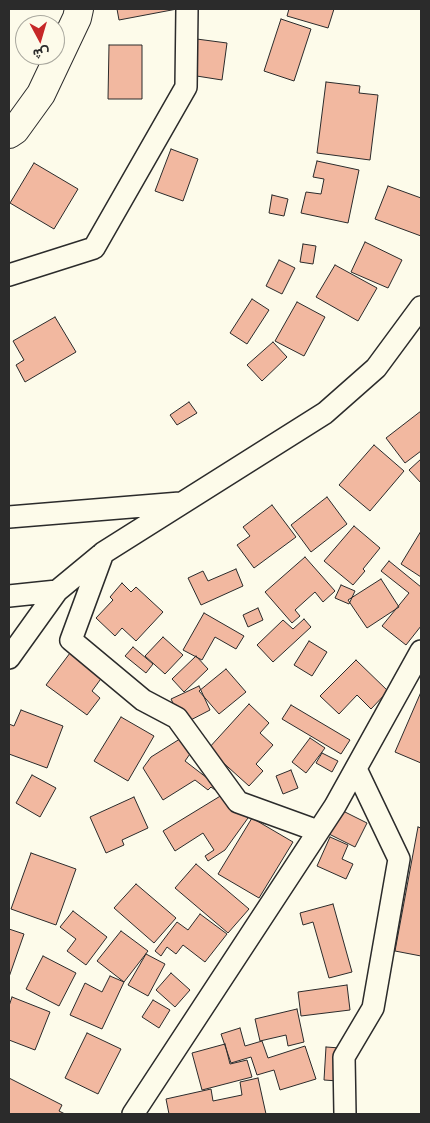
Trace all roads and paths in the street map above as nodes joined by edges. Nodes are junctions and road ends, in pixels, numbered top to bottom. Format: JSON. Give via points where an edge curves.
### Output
{"nodes":[{"id":1,"x":79,"y":9,"type":"edge"},
{"id":2,"x":187,"y":9,"type":"edge"},
{"id":3,"x":9,"y":134,"type":"edge"},
{"id":4,"x":9,"y":275,"type":"edge"},
{"id":5,"x":421,"y":307,"type":"edge"},
{"id":6,"x":183,"y":502,"type":"junction"},
{"id":7,"x":9,"y":517,"type":"edge"},
{"id":8,"x":103,"y":553,"type":"junction"},
{"id":9,"x":57,"y":591,"type":"junction"},
{"id":10,"x":9,"y":596,"type":"edge"},
{"id":11,"x":421,"y":651,"type":"edge"},
{"id":12,"x":9,"y":658,"type":"edge"},
{"id":13,"x":356,"y":769,"type":"junction"},
{"id":14,"x":318,"y":831,"type":"junction"},
{"id":15,"x":133,"y":1114,"type":"edge"},
{"id":16,"x":345,"y":1114,"type":"edge"}],
"edges":[{"from":1,"to":3,"type":"street","via":[[41,94]]},
{"from":2,"to":4,"type":"street","via":[[186,86],[94,248]]},
{"from":5,"to":6,"type":"street","via":[[376,368],[325,413]]},
{"from":6,"to":7,"type":"street"},
{"from":6,"to":8,"type":"street"},
{"from":8,"to":9,"type":"street"},
{"from":8,"to":14,"type":"street","via":[[71,640],[143,700],[177,718],[238,802]]},
{"from":9,"to":10,"type":"street"},
{"from":9,"to":12,"type":"street"},
{"from":11,"to":13,"type":"street"},
{"from":13,"to":14,"type":"street"},
{"from":13,"to":16,"type":"street","via":[[398,859],[373,1008],[344,1057]]},
{"from":14,"to":15,"type":"street"}]}
